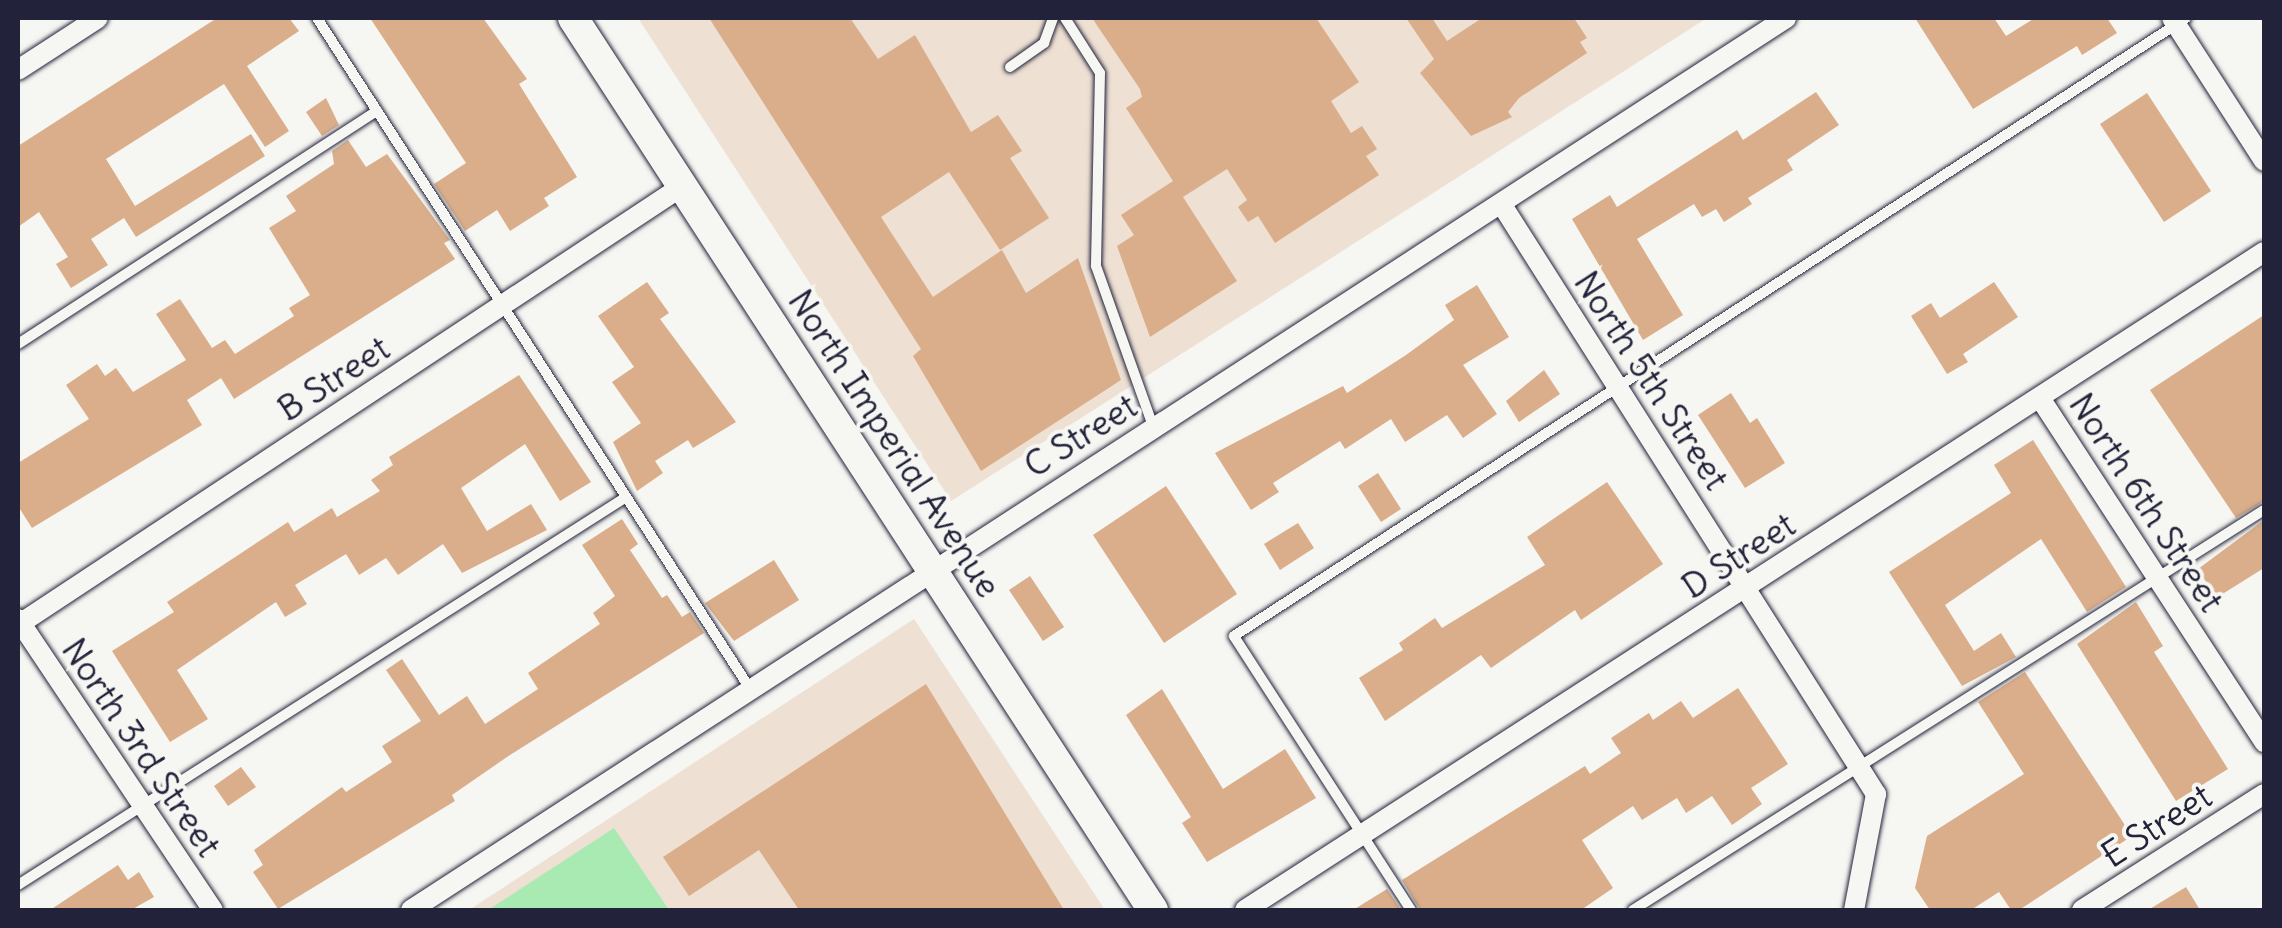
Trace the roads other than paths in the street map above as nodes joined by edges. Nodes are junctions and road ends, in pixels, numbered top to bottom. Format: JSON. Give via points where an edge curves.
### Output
{"nodes":[{"id":1,"x":98,"y":18,"type":"edge"},
{"id":2,"x":317,"y":18,"type":"edge"},
{"id":3,"x":573,"y":18,"type":"edge"},
{"id":4,"x":1053,"y":18,"type":"edge"},
{"id":5,"x":1065,"y":18,"type":"edge"},
{"id":6,"x":1786,"y":18,"type":"edge"},
{"id":7,"x":2178,"y":20,"type":"edge"},
{"id":8,"x":1010,"y":66,"type":"dead end"},
{"id":9,"x":18,"y":70,"type":"edge"},
{"id":10,"x":377,"y":111,"type":"junction"},
{"id":11,"x":2264,"y":161,"type":"edge"},
{"id":12,"x":684,"y":186,"type":"junction"},
{"id":13,"x":1502,"y":205,"type":"junction"},
{"id":14,"x":2264,"y":252,"type":"edge"},
{"id":15,"x":502,"y":305,"type":"junction"},
{"id":16,"x":18,"y":344,"type":"edge"},
{"id":17,"x":1618,"y":388,"type":"junction"},
{"id":18,"x":2040,"y":398,"type":"junction"},
{"id":19,"x":1153,"y":426,"type":"junction"},
{"id":20,"x":626,"y":497,"type":"junction"},
{"id":21,"x":2264,"y":510,"type":"edge"},
{"id":22,"x":931,"y":567,"type":"junction"},
{"id":23,"x":2157,"y":578,"type":"junction"},
{"id":24,"x":1746,"y":589,"type":"junction"},
{"id":25,"x":18,"y":622,"type":"edge"},
{"id":26,"x":749,"y":687,"type":"junction"},
{"id":27,"x":2264,"y":742,"type":"edge"},
{"id":28,"x":1861,"y":770,"type":"junction"},
{"id":29,"x":2264,"y":794,"type":"edge"},
{"id":30,"x":141,"y":804,"type":"junction"},
{"id":31,"x":1360,"y":835,"type":"junction"},
{"id":32,"x":18,"y":885,"type":"edge"},
{"id":33,"x":212,"y":910,"type":"edge"},
{"id":34,"x":411,"y":910,"type":"edge"},
{"id":35,"x":1153,"y":910,"type":"edge"},
{"id":36,"x":1245,"y":910,"type":"edge"},
{"id":37,"x":1411,"y":910,"type":"edge"},
{"id":38,"x":1632,"y":910,"type":"edge"},
{"id":39,"x":1854,"y":910,"type":"edge"},
{"id":40,"x":2082,"y":910,"type":"edge"}],
"edges":[{"from":1,"to":9,"type":"street"},
{"from":2,"to":10,"type":"lane"},
{"from":3,"to":12,"type":"street","name":"North Imperial Avenue"},
{"from":4,"to":8,"type":"lane","via":[[1044,43]]},
{"from":5,"to":19,"type":"lane","via":[[1100,73],[1096,266]]},
{"from":6,"to":13,"type":"street","name":"C Street"},
{"from":7,"to":11,"type":"street"},
{"from":7,"to":17,"type":"lane"},
{"from":10,"to":15,"type":"lane"},
{"from":10,"to":16,"type":"lane"},
{"from":12,"to":15,"type":"street","name":"B Street"},
{"from":12,"to":22,"type":"street","name":"North Imperial Avenue"},
{"from":13,"to":17,"type":"street","name":"North 5th Street"},
{"from":13,"to":19,"type":"street","name":"C Street"},
{"from":14,"to":18,"type":"street","name":"D Street"},
{"from":15,"to":20,"type":"lane"},
{"from":15,"to":25,"type":"street","name":"B Street"},
{"from":17,"to":24,"type":"street","name":"North 5th Street"},
{"from":17,"to":31,"type":"lane","via":[[1234,636]]},
{"from":18,"to":23,"type":"street","name":"North 6th Street"},
{"from":18,"to":24,"type":"street","name":"D Street"},
{"from":19,"to":22,"type":"street","name":"C Street"},
{"from":20,"to":26,"type":"lane"},
{"from":20,"to":30,"type":"lane"},
{"from":21,"to":23,"type":"lane"},
{"from":22,"to":26,"type":"street","name":"C Street"},
{"from":22,"to":35,"type":"street","name":"North Imperial Avenue"},
{"from":23,"to":27,"type":"street","name":"North 6th Street"},
{"from":23,"to":28,"type":"lane"},
{"from":24,"to":28,"type":"street","name":"North 5th Street"},
{"from":24,"to":31,"type":"street","name":"D Street"},
{"from":25,"to":30,"type":"street","name":"North 3rd Street"},
{"from":26,"to":34,"type":"street","name":"C Street"},
{"from":28,"to":38,"type":"lane"},
{"from":28,"to":39,"type":"street","name":"North 5th Street","via":[[1876,794]]},
{"from":29,"to":40,"type":"street","name":"E Street"},
{"from":30,"to":32,"type":"lane"},
{"from":30,"to":33,"type":"street","name":"North 3rd Street"},
{"from":31,"to":36,"type":"street","name":"D Street"},
{"from":31,"to":37,"type":"lane"}]}
